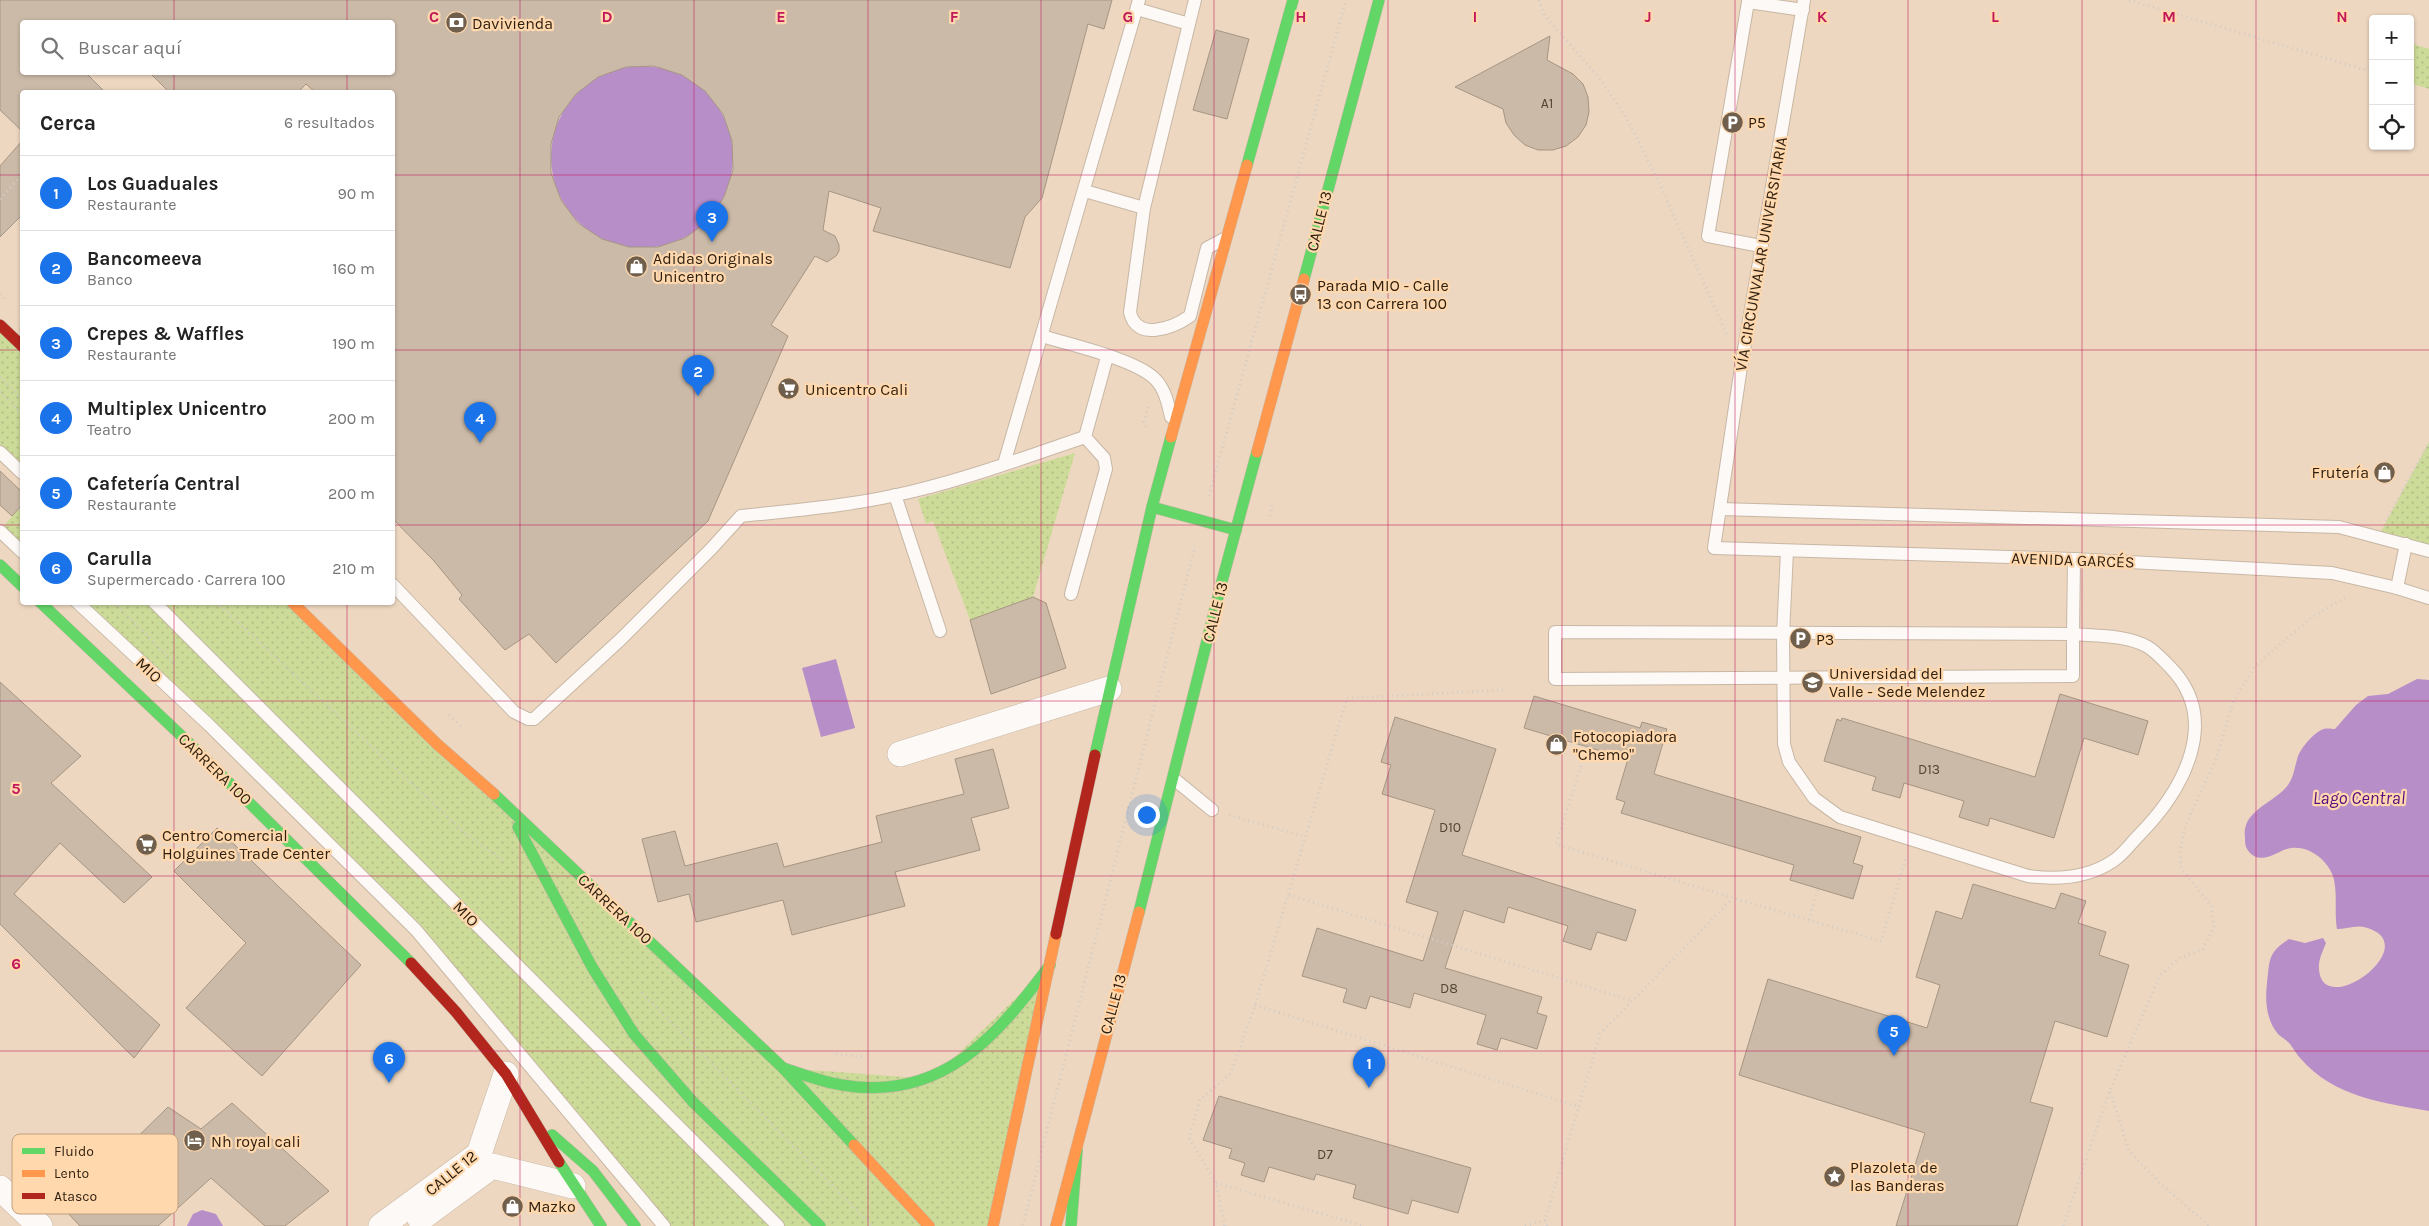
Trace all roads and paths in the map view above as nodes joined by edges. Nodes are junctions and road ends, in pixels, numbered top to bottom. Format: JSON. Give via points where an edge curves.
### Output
{"nodes":[{"id":1,"x":1195,"y":0,"type":"edge"},
{"id":2,"x":1293,"y":0,"type":"edge"},
{"id":3,"x":1346,"y":0,"type":"edge"},
{"id":4,"x":1380,"y":0,"type":"edge"},
{"id":5,"x":1538,"y":0,"type":"edge"},
{"id":6,"x":2129,"y":0,"type":"edge"},
{"id":7,"x":1138,"y":4,"type":"edge"},
{"id":8,"x":1803,"y":5,"type":"edge"},
{"id":9,"x":1189,"y":24,"type":"junction"},
{"id":10,"x":2369,"y":71,"type":"edge"},
{"id":11,"x":20,"y":177,"type":"edge"},
{"id":12,"x":1085,"y":191,"type":"junction"},
{"id":13,"x":0,"y":199,"type":"edge"},
{"id":14,"x":1144,"y":208,"type":"junction"},
{"id":15,"x":1226,"y":238,"type":"junction"},
{"id":16,"x":1761,"y":246,"type":"junction"},
{"id":17,"x":0,"y":325,"type":"edge"},
{"id":18,"x":1042,"y":336,"type":"junction"},
{"id":19,"x":20,"y":344,"type":"edge"},
{"id":20,"x":1107,"y":357,"type":"junction"},
{"id":21,"x":1741,"y":367,"type":"junction"},
{"id":22,"x":0,"y":377,"type":"edge"},
{"id":23,"x":0,"y":392,"type":"edge"},
{"id":24,"x":20,"y":397,"type":"edge"},
{"id":25,"x":1149,"y":404,"type":"dead end"},
{"id":26,"x":20,"y":412,"type":"edge"},
{"id":27,"x":1148,"y":430,"type":"dead end"},
{"id":28,"x":1174,"y":432,"type":"junction"},
{"id":29,"x":1085,"y":436,"type":"junction"},
{"id":30,"x":2429,"y":442,"type":"edge"},
{"id":31,"x":0,"y":452,"type":"edge"},
{"id":32,"x":1004,"y":464,"type":"junction"},
{"id":33,"x":20,"y":471,"type":"edge"},
{"id":34,"x":895,"y":495,"type":"junction"},
{"id":35,"x":1152,"y":507,"type":"junction"},
{"id":36,"x":1720,"y":509,"type":"junction"},
{"id":37,"x":1202,"y":521,"type":"junction"},
{"id":38,"x":1236,"y":530,"type":"junction"},
{"id":39,"x":0,"y":531,"type":"edge"},
{"id":40,"x":2378,"y":537,"type":"junction"},
{"id":41,"x":2406,"y":544,"type":"junction"},
{"id":42,"x":1714,"y":548,"type":"joint"},
{"id":43,"x":20,"y":550,"type":"edge"},
{"id":44,"x":1787,"y":551,"type":"junction"},
{"id":45,"x":2429,"y":551,"type":"edge"},
{"id":46,"x":2074,"y":559,"type":"junction"},
{"id":47,"x":0,"y":565,"type":"edge"},
{"id":48,"x":2369,"y":581,"type":"junction"},
{"id":49,"x":20,"y":584,"type":"edge"},
{"id":50,"x":395,"y":587,"type":"edge"},
{"id":51,"x":2397,"y":588,"type":"junction"},
{"id":52,"x":1071,"y":594,"type":"dead end"},
{"id":53,"x":2429,"y":598,"type":"edge"},
{"id":54,"x":43,"y":605,"type":"edge"},
{"id":55,"x":80,"y":605,"type":"edge"},
{"id":56,"x":157,"y":605,"type":"edge"},
{"id":57,"x":219,"y":605,"type":"edge"},
{"id":58,"x":295,"y":605,"type":"edge"},
{"id":59,"x":940,"y":631,"type":"dead end"},
{"id":60,"x":2073,"y":634,"type":"junction"},
{"id":61,"x":1783,"y":635,"type":"junction"},
{"id":62,"x":1784,"y":679,"type":"junction"},
{"id":63,"x":1109,"y":689,"type":"junction"},
{"id":64,"x":1505,"y":690,"type":"dead end"},
{"id":65,"x":444,"y":711,"type":"dead end"},
{"id":66,"x":466,"y":731,"type":"dead end"},
{"id":67,"x":1587,"y":746,"type":"dead end"},
{"id":68,"x":900,"y":754,"type":"dead end"},
{"id":69,"x":1174,"y":779,"type":"junction"},
{"id":70,"x":506,"y":805,"type":"junction"},
{"id":71,"x":1212,"y":810,"type":"joint"},
{"id":72,"x":1306,"y":837,"type":"junction"},
{"id":73,"x":1911,"y":840,"type":"junction"},
{"id":74,"x":513,"y":867,"type":"dead end"},
{"id":75,"x":1818,"y":888,"type":"dead end"},
{"id":76,"x":1290,"y":895,"type":"junction"},
{"id":77,"x":1733,"y":898,"type":"junction"},
{"id":78,"x":1809,"y":920,"type":"junction"},
{"id":79,"x":1050,"y":965,"type":"junction"},
{"id":80,"x":636,"y":987,"type":"dead end"},
{"id":81,"x":1633,"y":1001,"type":"junction"},
{"id":82,"x":1255,"y":1005,"type":"junction"},
{"id":83,"x":827,"y":1051,"type":"dead end"},
{"id":84,"x":870,"y":1058,"type":"dead end"},
{"id":85,"x":784,"y":1068,"type":"junction"},
{"id":86,"x":506,"y":1074,"type":"junction"},
{"id":87,"x":2110,"y":1090,"type":"junction"},
{"id":88,"x":1580,"y":1107,"type":"junction"},
{"id":89,"x":536,"y":1121,"type":"junction"},
{"id":90,"x":1077,"y":1150,"type":"junction"},
{"id":91,"x":1216,"y":1184,"type":"junction"},
{"id":92,"x":573,"y":1186,"type":"junction"},
{"id":93,"x":0,"y":1188,"type":"edge"},
{"id":94,"x":12,"y":1199,"type":"edge"},
{"id":95,"x":27,"y":1214,"type":"edge"},
{"id":96,"x":1545,"y":1220,"type":"junction"},
{"id":97,"x":40,"y":1226,"type":"edge"},
{"id":98,"x":381,"y":1226,"type":"edge"},
{"id":99,"x":410,"y":1226,"type":"edge"},
{"id":100,"x":601,"y":1226,"type":"edge"},
{"id":101,"x":635,"y":1226,"type":"edge"},
{"id":102,"x":664,"y":1226,"type":"edge"},
{"id":103,"x":778,"y":1226,"type":"edge"},
{"id":104,"x":820,"y":1226,"type":"edge"},
{"id":105,"x":872,"y":1226,"type":"edge"},
{"id":106,"x":929,"y":1226,"type":"edge"},
{"id":107,"x":993,"y":1226,"type":"edge"},
{"id":108,"x":1023,"y":1226,"type":"edge"},
{"id":109,"x":1056,"y":1226,"type":"edge"},
{"id":110,"x":1070,"y":1226,"type":"edge"},
{"id":111,"x":1225,"y":1226,"type":"edge"},
{"id":112,"x":1364,"y":1226,"type":"edge"},
{"id":113,"x":1526,"y":1226,"type":"edge"},
{"id":114,"x":1547,"y":1226,"type":"edge"},
{"id":115,"x":2063,"y":1226,"type":"edge"},
{"id":116,"x":2209,"y":1226,"type":"edge"}],
"edges":[{"from":1,"to":9,"type":"lane"},
{"from":2,"to":15,"type":"main road"},
{"from":3,"to":37,"type":"path"},
{"from":4,"to":38,"type":"main road","name":"CALLE 13"},
{"from":5,"to":21,"type":"path","via":[[1545,16],[1601,80],[1627,119],[1658,180]]},
{"from":6,"to":10,"type":"path"},
{"from":7,"to":9,"type":"lane"},
{"from":7,"to":12,"type":"lane"},
{"from":8,"to":16,"type":"lane","name":"VÍA CIRCUNVALAR UNIVERSITARIA"},
{"from":8,"to":16,"type":"lane","via":[[1748,2],[1708,236]]},
{"from":9,"to":14,"type":"lane"},
{"from":11,"to":13,"type":"path"},
{"from":12,"to":14,"type":"lane"},
{"from":12,"to":18,"type":"lane"},
{"from":14,"to":15,"type":"lane","via":[[1130,312],[1134,322],[1144,329],[1172,327],[1190,316],[1208,248]]},
{"from":15,"to":28,"type":"main road"},
{"from":16,"to":21,"type":"lane","name":"VÍA CIRCUNVALAR UNIVERSITARIA"},
{"from":17,"to":19,"type":"main road"},
{"from":18,"to":20,"type":"lane"},
{"from":18,"to":32,"type":"lane"},
{"from":20,"to":28,"type":"lane","via":[[1138,366],[1156,379],[1167,399]]},
{"from":20,"to":29,"type":"lane"},
{"from":21,"to":36,"type":"lane","name":"VÍA CIRCUNVALAR UNIVERSITARIA"},
{"from":22,"to":24,"type":"path"},
{"from":23,"to":26,"type":"path"},
{"from":25,"to":27,"type":"path","via":[[1144,422]]},
{"from":28,"to":35,"type":"main road"},
{"from":29,"to":32,"type":"lane"},
{"from":29,"to":52,"type":"lane","via":[[1104,458],[1106,469]]},
{"from":30,"to":40,"type":"path"},
{"from":31,"to":33,"type":"lane"},
{"from":32,"to":34,"type":"lane"},
{"from":34,"to":50,"type":"lane","via":[[828,507],[741,516],[621,639],[534,719],[514,712]]},
{"from":34,"to":59,"type":"lane"},
{"from":35,"to":37,"type":"main road"},
{"from":35,"to":63,"type":"main road"},
{"from":36,"to":40,"type":"lane","via":[[2339,527]]},
{"from":36,"to":42,"type":"lane","name":"VÍA CIRCUNVALAR UNIVERSITARIA"},
{"from":37,"to":38,"type":"main road"},
{"from":37,"to":108,"type":"path"},
{"from":38,"to":69,"type":"main road","name":"CALLE 13"},
{"from":39,"to":43,"type":"lane"},
{"from":40,"to":41,"type":"lane"},
{"from":41,"to":45,"type":"lane"},
{"from":41,"to":51,"type":"lane"},
{"from":42,"to":44,"type":"lane","name":"AVENIDA GARCÉS"},
{"from":44,"to":46,"type":"lane","name":"AVENIDA GARCÉS"},
{"from":44,"to":61,"type":"lane"},
{"from":46,"to":48,"type":"lane","name":"AVENIDA GARCÉS","via":[[2332,573]]},
{"from":46,"to":60,"type":"lane"},
{"from":47,"to":49,"type":"main road"},
{"from":48,"to":51,"type":"lane","name":"AVENIDA GARCÉS"},
{"from":48,"to":87,"type":"path","via":[[2357,592],[2311,618],[2255,666],[2234,700],[2216,759],[2185,826],[2180,851],[2181,868],[2211,906],[2214,927],[2203,949],[2180,958],[2160,975]]},
{"from":51,"to":53,"type":"lane","name":"AVENIDA GARCÉS"},
{"from":54,"to":86,"type":"main road","name":"CARRERA 100","via":[[394,945],[456,1012]]},
{"from":55,"to":102,"type":"lane","name":"MIO","via":[[216,732],[416,930]]},
{"from":56,"to":103,"type":"lane","name":"MIO"},
{"from":57,"to":74,"type":"path","via":[[468,836]]},
{"from":58,"to":70,"type":"main road","name":"CARRERA 100","via":[[437,744]]},
{"from":60,"to":61,"type":"lane"},
{"from":60,"to":62,"type":"lane","via":[[2073,676]]},
{"from":60,"to":73,"type":"lane","via":[[2130,640],[2147,646],[2181,679],[2196,712],[2194,748],[2167,804],[2113,861],[2079,876],[2028,876]]},
{"from":61,"to":62,"type":"lane"},
{"from":61,"to":62,"type":"lane","via":[[1555,632],[1555,679]]},
{"from":62,"to":73,"type":"lane","via":[[1784,744],[1790,762],[1814,798],[1840,817]]},
{"from":63,"to":68,"type":"street"},
{"from":63,"to":79,"type":"main road"},
{"from":64,"to":72,"type":"path","via":[[1346,698]]},
{"from":65,"to":66,"type":"path"},
{"from":67,"to":77,"type":"path","via":[[1556,844]]},
{"from":69,"to":71,"type":"lane"},
{"from":69,"to":90,"type":"main road","name":"CALLE 13"},
{"from":70,"to":85,"type":"main road","name":"CARRERA 100"},
{"from":70,"to":104,"type":"main road","via":[[592,967],[634,1034],[693,1102]]},
{"from":71,"to":72,"type":"path"},
{"from":72,"to":76,"type":"path"},
{"from":73,"to":78,"type":"path","via":[[1881,941]]},
{"from":75,"to":78,"type":"path"},
{"from":76,"to":81,"type":"path"},
{"from":76,"to":82,"type":"path"},
{"from":77,"to":78,"type":"path"},
{"from":77,"to":81,"type":"path"},
{"from":79,"to":85,"type":"main road","via":[[1011,1018],[975,1053],[932,1079],[892,1087],[848,1086]]},
{"from":79,"to":107,"type":"main road"},
{"from":80,"to":105,"type":"path"},
{"from":81,"to":88,"type":"path","via":[[1600,1034]]},
{"from":82,"to":88,"type":"path"},
{"from":82,"to":91,"type":"path","via":[[1231,1073],[1200,1100],[1189,1138]]},
{"from":83,"to":84,"type":"path"},
{"from":85,"to":106,"type":"main road","name":"CARRERA 100"},
{"from":86,"to":89,"type":"main road","name":"CARRERA 100"},
{"from":86,"to":98,"type":"street","name":"CALLE 12","via":[[479,1154]]},
{"from":87,"to":115,"type":"path"},
{"from":87,"to":116,"type":"path","via":[[2129,1151]]},
{"from":88,"to":96,"type":"path"},
{"from":89,"to":92,"type":"main road","name":"CARRERA 100"},
{"from":89,"to":101,"type":"main road","via":[[593,1171]]},
{"from":90,"to":109,"type":"main road","name":"CALLE 13"},
{"from":90,"to":110,"type":"main road"},
{"from":91,"to":111,"type":"path"},
{"from":91,"to":112,"type":"path"},
{"from":92,"to":99,"type":"street","name":"CALLE 12","via":[[492,1166]]},
{"from":92,"to":100,"type":"main road","name":"CARRERA 100"},
{"from":93,"to":94,"type":"street"},
{"from":95,"to":97,"type":"street"},
{"from":96,"to":113,"type":"path"},
{"from":96,"to":114,"type":"path"}]}
